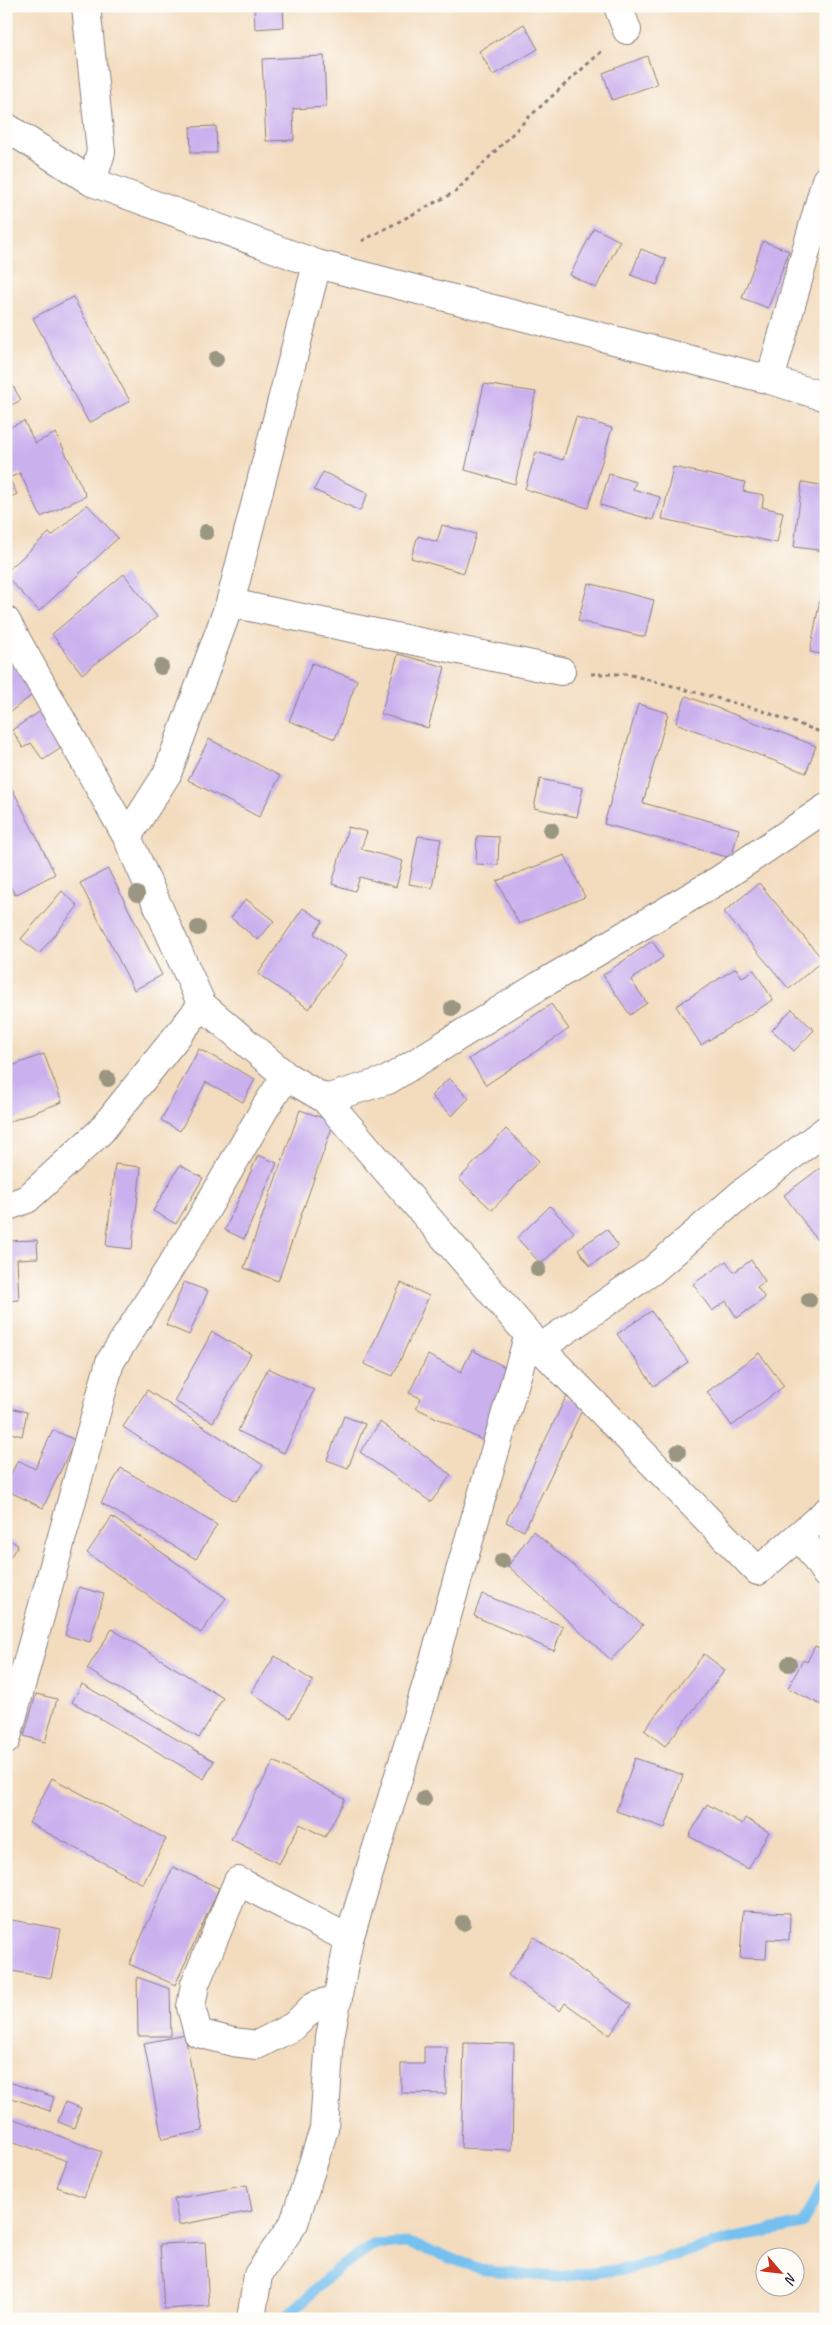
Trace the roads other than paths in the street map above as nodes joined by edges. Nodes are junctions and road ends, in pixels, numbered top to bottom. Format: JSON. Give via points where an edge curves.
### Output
{"nodes":[{"id":1,"x":86,"y":6,"type":"edge"},
{"id":2,"x":6,"y":127,"type":"edge"},
{"id":3,"x":826,"y":180,"type":"edge"},
{"id":4,"x":92,"y":182,"type":"junction"},
{"id":5,"x":317,"y":264,"type":"junction"},
{"id":6,"x":770,"y":380,"type":"junction"},
{"id":7,"x":826,"y":397,"type":"edge"},
{"id":8,"x":230,"y":603,"type":"junction"},
{"id":9,"x":6,"y":621,"type":"edge"},
{"id":10,"x":561,"y":671,"type":"road end"},
{"id":11,"x":826,"y":808,"type":"edge"},
{"id":12,"x":127,"y":837,"type":"junction"},
{"id":13,"x":202,"y":1005,"type":"junction"},
{"id":14,"x":286,"y":1076,"type":"junction"},
{"id":15,"x":325,"y":1099,"type":"junction"},
{"id":16,"x":826,"y":1130,"type":"edge"},
{"id":17,"x":6,"y":1207,"type":"edge"},
{"id":18,"x":535,"y":1341,"type":"junction"},
{"id":19,"x":826,"y":1512,"type":"edge"},
{"id":20,"x":800,"y":1535,"type":"junction"},
{"id":21,"x":826,"y":1574,"type":"edge"},
{"id":22,"x":6,"y":1740,"type":"edge"},
{"id":23,"x":349,"y":1939,"type":"junction"},
{"id":24,"x":338,"y":1999,"type":"junction"},
{"id":25,"x":251,"y":2319,"type":"edge"}],
"edges":[{"from":1,"to":4,"type":"street","via":[[101,152]]},
{"from":2,"to":4,"type":"street"},
{"from":3,"to":6,"type":"street"},
{"from":4,"to":5,"type":"street"},
{"from":5,"to":6,"type":"street"},
{"from":5,"to":8,"type":"street"},
{"from":6,"to":7,"type":"street"},
{"from":8,"to":10,"type":"street"},
{"from":8,"to":12,"type":"street","via":[[167,774]]},
{"from":9,"to":12,"type":"street"},
{"from":11,"to":15,"type":"street","via":[[719,880],[388,1080]]},
{"from":12,"to":13,"type":"street"},
{"from":13,"to":14,"type":"street"},
{"from":13,"to":17,"type":"street","via":[[100,1132],[26,1199]]},
{"from":14,"to":15,"type":"street"},
{"from":14,"to":22,"type":"street","via":[[110,1362]]},
{"from":15,"to":18,"type":"street"},
{"from":16,"to":18,"type":"street","via":[[742,1193],[652,1271]]},
{"from":18,"to":20,"type":"street","via":[[758,1571]]},
{"from":18,"to":23,"type":"street"},
{"from":19,"to":20,"type":"street"},
{"from":20,"to":21,"type":"street"},
{"from":23,"to":24,"type":"street"},
{"from":23,"to":24,"type":"street","via":[[238,1881],[195,1984],[191,2007],[198,2033],[257,2045],[294,2026],[315,2005]]},
{"from":24,"to":25,"type":"street","via":[[330,2037],[324,2129],[294,2223],[258,2275]]}]}
